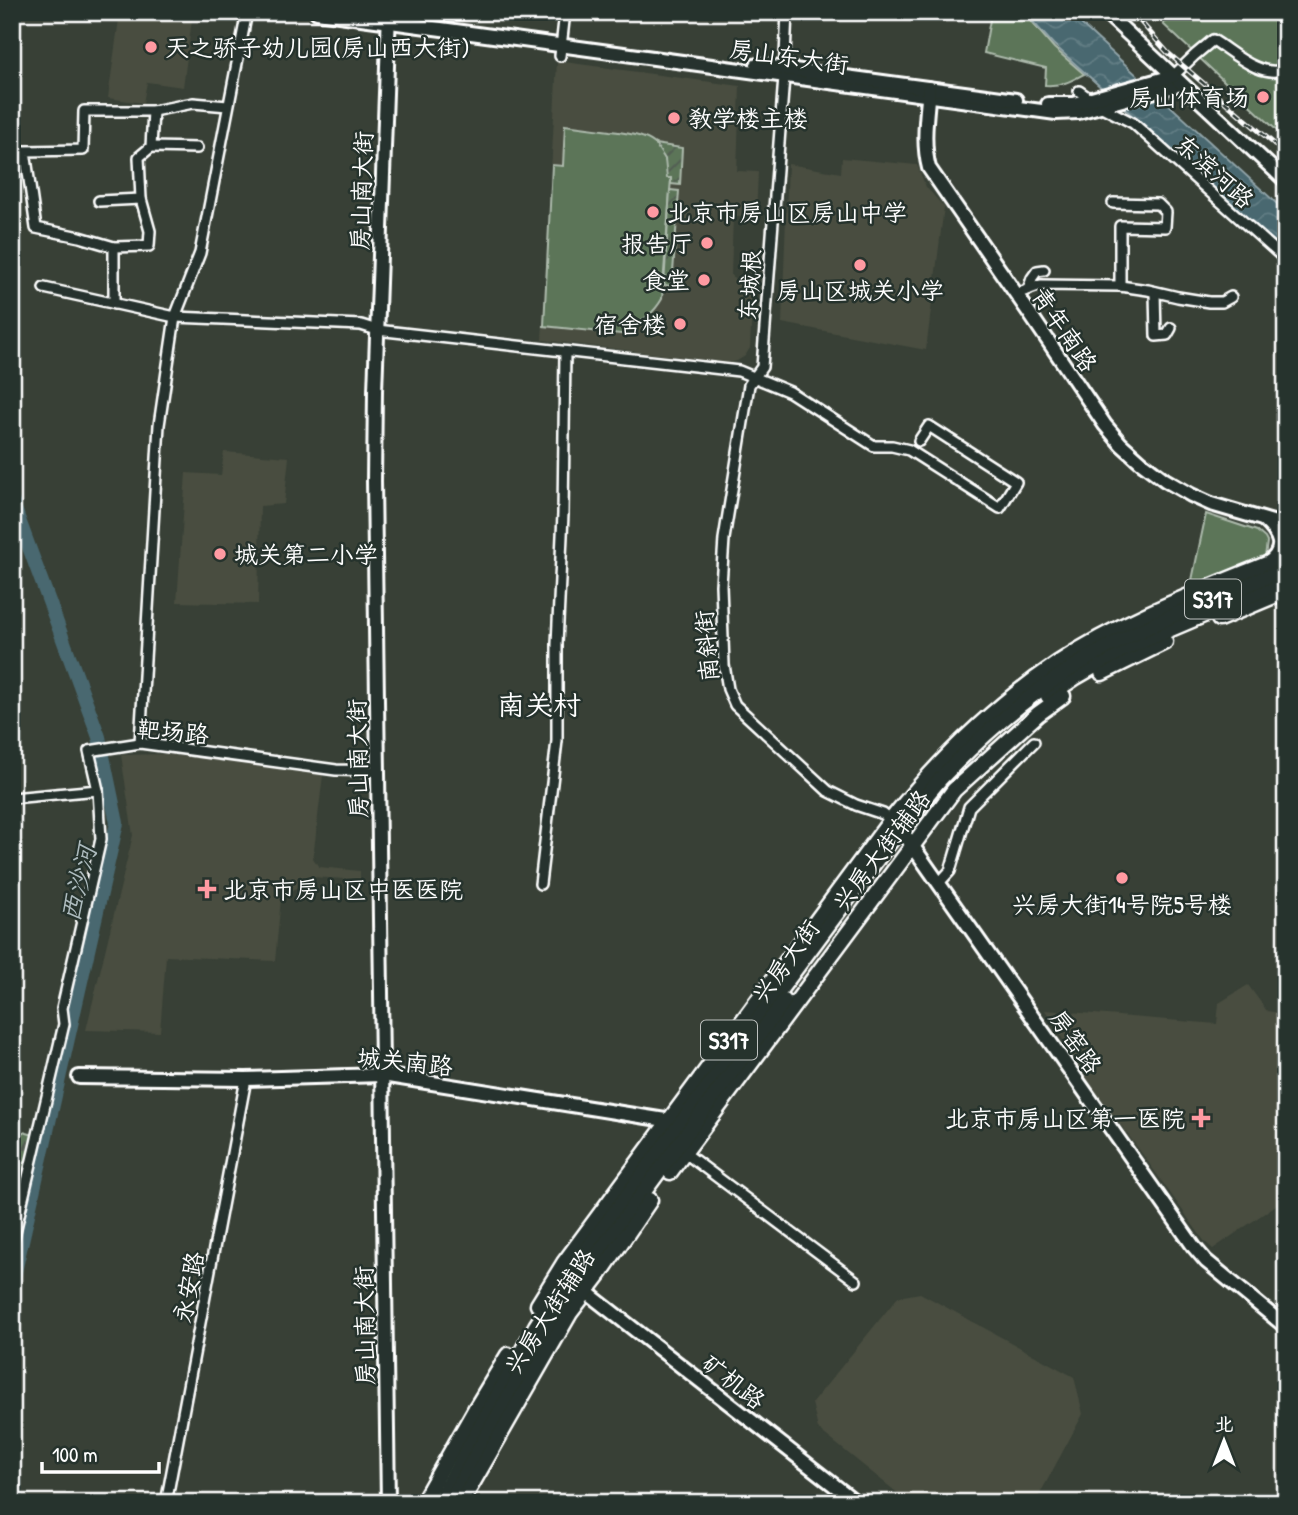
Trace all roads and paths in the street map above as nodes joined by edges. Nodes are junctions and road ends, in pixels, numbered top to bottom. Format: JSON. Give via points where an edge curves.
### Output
{"nodes":[{"id":1,"x":247,"y":12,"type":"edge"},
{"id":2,"x":317,"y":12,"type":"edge"},
{"id":3,"x":371,"y":12,"type":"edge"},
{"id":4,"x":565,"y":12,"type":"edge"},
{"id":5,"x":787,"y":12,"type":"edge"},
{"id":6,"x":1105,"y":12,"type":"edge"},
{"id":7,"x":389,"y":17,"type":"edge"},
{"id":8,"x":561,"y":47,"type":"junction"},
{"id":9,"x":1286,"y":69,"type":"edge"},
{"id":10,"x":785,"y":73,"type":"junction"},
{"id":11,"x":1170,"y":82,"type":"junction"},
{"id":12,"x":1079,"y":91,"type":"dead end"},
{"id":13,"x":929,"y":92,"type":"junction"},
{"id":14,"x":1102,"y":101,"type":"junction"},
{"id":15,"x":228,"y":106,"type":"junction"},
{"id":16,"x":153,"y":111,"type":"junction"},
{"id":17,"x":151,"y":147,"type":"junction"},
{"id":18,"x":197,"y":148,"type":"dead end"},
{"id":19,"x":1286,"y":181,"type":"edge"},
{"id":20,"x":141,"y":199,"type":"junction"},
{"id":21,"x":99,"y":201,"type":"dead end"},
{"id":22,"x":1113,"y":203,"type":"dead end"},
{"id":23,"x":114,"y":247,"type":"junction"},
{"id":24,"x":1286,"y":260,"type":"edge"},
{"id":25,"x":1044,"y":270,"type":"dead end"},
{"id":26,"x":1120,"y":286,"type":"junction"},
{"id":27,"x":44,"y":288,"type":"dead end"},
{"id":28,"x":1022,"y":292,"type":"junction"},
{"id":29,"x":1155,"y":292,"type":"junction"},
{"id":30,"x":1231,"y":297,"type":"dead end"},
{"id":31,"x":114,"y":304,"type":"junction"},
{"id":32,"x":175,"y":317,"type":"junction"},
{"id":33,"x":1171,"y":328,"type":"dead end"},
{"id":34,"x":377,"y":330,"type":"junction"},
{"id":35,"x":565,"y":352,"type":"junction"},
{"id":36,"x":754,"y":377,"type":"junction"},
{"id":37,"x":919,"y":441,"type":"dead end"},
{"id":38,"x":1265,"y":520,"type":"junction"},
{"id":39,"x":1286,"y":526,"type":"edge"},
{"id":40,"x":1286,"y":556,"type":"edge"},
{"id":41,"x":1264,"y":565,"type":"junction"},
{"id":42,"x":1286,"y":569,"type":"edge"},
{"id":43,"x":1286,"y":580,"type":"edge"},
{"id":44,"x":1286,"y":591,"type":"edge"},
{"id":45,"x":1176,"y":601,"type":"junction"},
{"id":46,"x":1140,"y":632,"type":"junction"},
{"id":47,"x":1013,"y":697,"type":"junction"},
{"id":48,"x":1000,"y":722,"type":"junction"},
{"id":49,"x":1034,"y":742,"type":"dead end"},
{"id":50,"x":140,"y":743,"type":"junction"},
{"id":51,"x":970,"y":756,"type":"junction"},
{"id":52,"x":944,"y":759,"type":"junction"},
{"id":53,"x":378,"y":771,"type":"junction"},
{"id":54,"x":967,"y":779,"type":"junction"},
{"id":55,"x":98,"y":790,"type":"junction"},
{"id":56,"x":12,"y":798,"type":"edge"},
{"id":57,"x":902,"y":832,"type":"junction"},
{"id":58,"x":939,"y":883,"type":"junction"},
{"id":59,"x":540,"y":884,"type":"dead end"},
{"id":60,"x":851,"y":927,"type":"junction"},
{"id":61,"x":835,"y":932,"type":"junction"},
{"id":62,"x":382,"y":1075,"type":"junction"},
{"id":63,"x":79,"y":1077,"type":"dead end"},
{"id":64,"x":246,"y":1079,"type":"junction"},
{"id":65,"x":675,"y":1122,"type":"junction"},
{"id":66,"x":685,"y":1153,"type":"junction"},
{"id":67,"x":642,"y":1211,"type":"junction"},
{"id":68,"x":620,"y":1224,"type":"junction"},
{"id":69,"x":12,"y":1245,"type":"edge"},
{"id":70,"x":587,"y":1269,"type":"junction"},
{"id":71,"x":856,"y":1281,"type":"dead end"},
{"id":72,"x":585,"y":1291,"type":"junction"},
{"id":73,"x":570,"y":1313,"type":"junction"},
{"id":74,"x":1286,"y":1327,"type":"edge"},
{"id":75,"x":501,"y":1386,"type":"junction"},
{"id":76,"x":476,"y":1408,"type":"junction"},
{"id":77,"x":465,"y":1463,"type":"junction"},
{"id":78,"x":166,"y":1503,"type":"edge"},
{"id":79,"x":388,"y":1503,"type":"edge"},
{"id":80,"x":422,"y":1503,"type":"edge"},
{"id":81,"x":438,"y":1503,"type":"edge"},
{"id":82,"x":449,"y":1503,"type":"edge"},
{"id":83,"x":461,"y":1503,"type":"edge"},
{"id":84,"x":857,"y":1503,"type":"edge"}],
"edges":[{"from":1,"to":15,"type":"street"},
{"from":2,"to":7,"type":"main road"},
{"from":3,"to":7,"type":"main road"},
{"from":4,"to":8,"type":"street"},
{"from":5,"to":10,"type":"street","name":"东城根"},
{"from":6,"to":11,"type":"main road"},
{"from":7,"to":8,"type":"main road","name":"房山东大街"},
{"from":7,"to":34,"type":"main road","name":"房山南大街"},
{"from":8,"to":10,"type":"main road","name":"房山东大街"},
{"from":9,"to":11,"type":"street","via":[[1260,70],[1213,40]]},
{"from":10,"to":13,"type":"main road","name":"房山东大街"},
{"from":10,"to":36,"type":"street","name":"东城根","via":[[762,367]]},
{"from":11,"to":14,"type":"main road","name":"房山东大街"},
{"from":11,"to":19,"type":"main road"},
{"from":12,"to":14,"type":"street","name":"东滨河路"},
{"from":13,"to":14,"type":"main road","name":"房山东大街","via":[[1057,105]]},
{"from":13,"to":28,"type":"main road","name":"青年南路","via":[[929,168]]},
{"from":14,"to":24,"type":"street","name":"东滨河路","via":[[1133,123]]},
{"from":15,"to":16,"type":"street","via":[[193,103]]},
{"from":15,"to":32,"type":"street","via":[[200,253]]},
{"from":16,"to":17,"type":"street"},
{"from":16,"to":23,"type":"street","via":[[84,111],[83,150],[25,151],[36,228]]},
{"from":17,"to":18,"type":"street"},
{"from":17,"to":20,"type":"street","via":[[139,158]]},
{"from":20,"to":21,"type":"street"},
{"from":20,"to":23,"type":"street","via":[[150,231],[149,246]]},
{"from":22,"to":26,"type":"street","via":[[1158,204],[1166,212],[1165,227],[1120,226]]},
{"from":23,"to":31,"type":"street"},
{"from":25,"to":28,"type":"street","via":[[1037,271]]},
{"from":26,"to":28,"type":"street","via":[[1041,285]]},
{"from":26,"to":29,"type":"street"},
{"from":27,"to":31,"type":"street"},
{"from":28,"to":38,"type":"main road","name":"青年南路","via":[[1105,425],[1140,462],[1191,495]]},
{"from":29,"to":30,"type":"street","via":[[1209,302]]},
{"from":29,"to":33,"type":"street","via":[[1156,335],[1167,335]]},
{"from":31,"to":32,"type":"street"},
{"from":32,"to":34,"type":"street","via":[[361,325]]},
{"from":32,"to":50,"type":"street","via":[[159,425]]},
{"from":34,"to":35,"type":"street"},
{"from":34,"to":53,"type":"main road","name":"房山南大街"},
{"from":35,"to":36,"type":"street","via":[[739,371]]},
{"from":35,"to":59,"type":"street","via":[[557,741]]},
{"from":36,"to":37,"type":"street","via":[[790,392],[874,446],[909,450],[1000,508],[1016,482],[929,426]]},
{"from":36,"to":57,"type":"street","name":"南斜街","via":[[748,385],[724,540],[721,585],[728,688],[735,705],[828,791],[883,814]]},
{"from":38,"to":39,"type":"main road","name":"青年南路"},
{"from":38,"to":41,"type":"main road","via":[[1279,544],[1277,555]]},
{"from":40,"to":41,"type":"main road","name":"兴房大街","number":"S317"},
{"from":41,"to":45,"type":"main road","name":"兴房大街","number":"S317"},
{"from":42,"to":46,"type":"main road","name":"兴房大街","number":"S317"},
{"from":43,"to":51,"type":"main road","name":"兴房大街","number":"S317","via":[[1126,648],[1030,708]]},
{"from":44,"to":54,"type":"main road","name":"兴房大街辅路","number":"S317","via":[[1130,658],[1082,684],[1038,713]]},
{"from":45,"to":46,"type":"main road"},
{"from":45,"to":47,"type":"main road","name":"兴房大街","number":"S317","via":[[1070,656]]},
{"from":46,"to":48,"type":"main road","name":"兴房大街","number":"S317","via":[[1072,667]]},
{"from":47,"to":48,"type":"main road"},
{"from":47,"to":52,"type":"main road","name":"兴房大街","number":"S317"},
{"from":48,"to":51,"type":"main road","name":"兴房大街","number":"S317"},
{"from":49,"to":58,"type":"street","via":[[969,807],[950,871]]},
{"from":50,"to":53,"type":"street","name":"靶场路","via":[[336,770]]},
{"from":50,"to":55,"type":"street","name":"靶场路","via":[[89,751]]},
{"from":51,"to":52,"type":"main road"},
{"from":51,"to":54,"type":"main road"},
{"from":51,"to":57,"type":"main road","name":"兴房大街","number":"S317"},
{"from":52,"to":57,"type":"main road","name":"兴房大街","number":"S317","via":[[912,793]]},
{"from":53,"to":62,"type":"main road","name":"房山南大街"},
{"from":54,"to":57,"type":"main road","name":"兴房大街辅路","number":"S317"},
{"from":55,"to":56,"type":"street"},
{"from":55,"to":69,"type":"street","name":"靶场路","via":[[101,839]]},
{"from":57,"to":58,"type":"main road","name":"房窑路"},
{"from":57,"to":60,"type":"main road","name":"兴房大街辅路","number":"S317"},
{"from":57,"to":61,"type":"main road","name":"兴房大街","number":"S317"},
{"from":57,"to":65,"type":"main road","name":"兴房大街","number":"S317"},
{"from":58,"to":74,"type":"main road","name":"房窑路","via":[[1194,1247]]},
{"from":60,"to":61,"type":"main road"},
{"from":60,"to":66,"type":"main road","name":"兴房大街辅路","number":"S317"},
{"from":61,"to":68,"type":"main road","name":"兴房大街","number":"S317"},
{"from":62,"to":64,"type":"main road","name":"城关南路"},
{"from":62,"to":65,"type":"main road","name":"城关南路"},
{"from":62,"to":79,"type":"main road","name":"房山南大街"},
{"from":63,"to":64,"type":"main road","name":"城关南路"},
{"from":64,"to":78,"type":"street","name":"永安路"},
{"from":65,"to":75,"type":"main road","name":"兴房大街","number":"S317","via":[[574,1268]]},
{"from":65,"to":76,"type":"main road","name":"兴房大街","number":"S317","via":[[564,1263]]},
{"from":66,"to":67,"type":"main road","name":"兴房大街辅路","number":"S317"},
{"from":66,"to":71,"type":"street"},
{"from":67,"to":68,"type":"main road"},
{"from":67,"to":72,"type":"main road","name":"兴房大街辅路","number":"S317"},
{"from":68,"to":70,"type":"main road","name":"兴房大街","number":"S317"},
{"from":70,"to":73,"type":"main road"},
{"from":70,"to":77,"type":"main road","name":"兴房大街","number":"S317"},
{"from":72,"to":73,"type":"main road","name":"兴房大街辅路","number":"S317"},
{"from":72,"to":84,"type":"main road","name":"矿机路"},
{"from":73,"to":83,"type":"main road","name":"兴房大街辅路","number":"S317"},
{"from":75,"to":76,"type":"main road","name":"兴房大街","number":"S317"},
{"from":75,"to":77,"type":"main road","name":"兴房大街","number":"S317"},
{"from":76,"to":80,"type":"main road","name":"兴房大街","number":"S317"},
{"from":77,"to":81,"type":"main road","name":"兴房大街","number":"S317"},
{"from":77,"to":82,"type":"main road","name":"兴房大街","number":"S317"}]}
